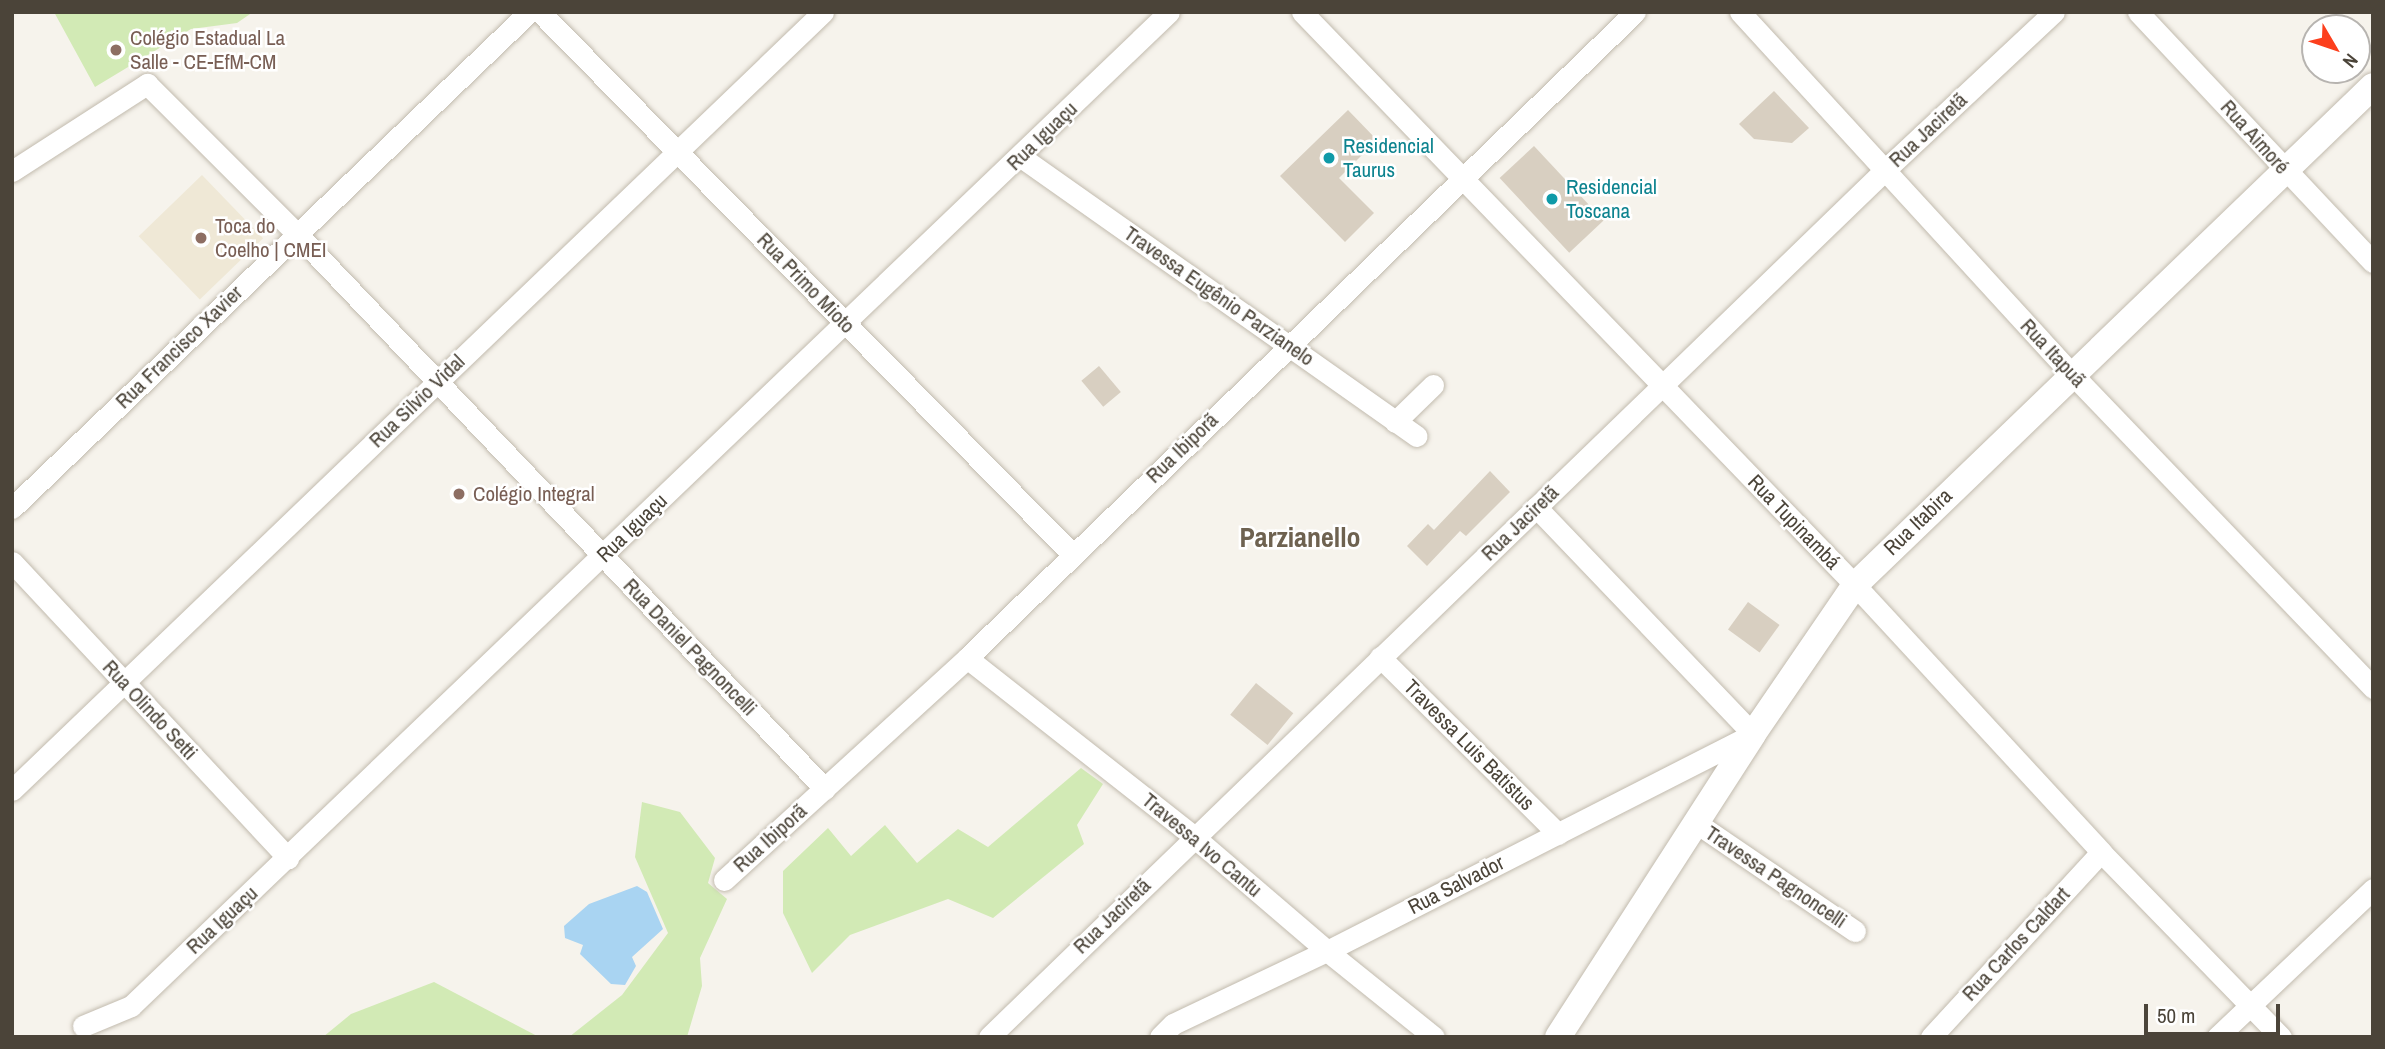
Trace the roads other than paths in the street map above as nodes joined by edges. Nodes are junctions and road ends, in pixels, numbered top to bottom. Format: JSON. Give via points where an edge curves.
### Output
{"nodes":[{"id":1,"x":529,"y":12,"type":"edge"},
{"id":2,"x":540,"y":12,"type":"edge"},
{"id":3,"x":823,"y":12,"type":"edge"},
{"id":4,"x":1169,"y":12,"type":"edge"},
{"id":5,"x":1301,"y":12,"type":"edge"},
{"id":6,"x":1635,"y":12,"type":"edge"},
{"id":7,"x":1740,"y":12,"type":"edge"},
{"id":8,"x":2054,"y":12,"type":"edge"},
{"id":9,"x":2138,"y":12,"type":"edge"},
{"id":10,"x":2373,"y":86,"type":"edge"},
{"id":11,"x":677,"y":152,"type":"junction"},
{"id":12,"x":1021,"y":157,"type":"junction"},
{"id":13,"x":1886,"y":169,"type":"junction"},
{"id":14,"x":12,"y":171,"type":"edge"},
{"id":15,"x":2285,"y":171,"type":"junction"},
{"id":16,"x":1462,"y":179,"type":"junction"},
{"id":17,"x":296,"y":233,"type":"junction"},
{"id":18,"x":2373,"y":262,"type":"edge"},
{"id":19,"x":845,"y":323,"type":"junction"},
{"id":20,"x":1289,"y":345,"type":"junction"},
{"id":21,"x":2073,"y":375,"type":"junction"},
{"id":22,"x":437,"y":382,"type":"junction"},
{"id":23,"x":1433,"y":385,"type":"dead end"},
{"id":24,"x":1662,"y":386,"type":"junction"},
{"id":25,"x":1395,"y":422,"type":"junction"},
{"id":26,"x":1416,"y":436,"type":"dead end"},
{"id":27,"x":1536,"y":507,"type":"junction"},
{"id":28,"x":12,"y":508,"type":"edge"},
{"id":29,"x":1072,"y":554,"type":"junction"},
{"id":30,"x":603,"y":556,"type":"junction"},
{"id":31,"x":12,"y":562,"type":"edge"},
{"id":32,"x":1856,"y":585,"type":"junction"},
{"id":33,"x":1380,"y":657,"type":"junction"},
{"id":34,"x":967,"y":658,"type":"junction"},
{"id":35,"x":123,"y":682,"type":"junction"},
{"id":36,"x":2373,"y":688,"type":"edge"},
{"id":37,"x":1753,"y":734,"type":"junction"},
{"id":38,"x":825,"y":789,"type":"junction"},
{"id":39,"x":12,"y":790,"type":"edge"},
{"id":40,"x":1698,"y":824,"type":"junction"},
{"id":41,"x":1558,"y":834,"type":"junction"},
{"id":42,"x":1193,"y":836,"type":"junction"},
{"id":43,"x":2101,"y":852,"type":"junction"},
{"id":44,"x":288,"y":858,"type":"junction"},
{"id":45,"x":723,"y":880,"type":"dead end"},
{"id":46,"x":2373,"y":888,"type":"edge"},
{"id":47,"x":1855,"y":931,"type":"dead end"},
{"id":48,"x":1326,"y":951,"type":"junction"},
{"id":49,"x":2251,"y":1005,"type":"junction"},
{"id":50,"x":83,"y":1026,"type":"dead end"},
{"id":51,"x":989,"y":1037,"type":"edge"},
{"id":52,"x":1160,"y":1037,"type":"edge"},
{"id":53,"x":1434,"y":1037,"type":"edge"},
{"id":54,"x":1558,"y":1037,"type":"edge"},
{"id":55,"x":1931,"y":1037,"type":"edge"},
{"id":56,"x":2217,"y":1037,"type":"edge"},
{"id":57,"x":2281,"y":1037,"type":"edge"}],
"edges":[{"from":1,"to":17,"type":"street","name":"Rua Francisco Xavier"},
{"from":2,"to":11,"type":"street","name":"Rua Primo Mioto"},
{"from":3,"to":11,"type":"street","name":"Rua Silvio Vidal"},
{"from":4,"to":12,"type":"street","name":"Rua Iguaçu"},
{"from":5,"to":16,"type":"street","name":"Rua Tupinambá"},
{"from":6,"to":16,"type":"street","name":"Rua Ibiporã"},
{"from":7,"to":13,"type":"street","name":"Rua Itapuã"},
{"from":8,"to":13,"type":"street","name":"Rua Jaciretã"},
{"from":9,"to":15,"type":"street","name":"Rua Aimoré"},
{"from":10,"to":15,"type":"street","name":"Rua Itabira"},
{"from":11,"to":19,"type":"street","name":"Rua Primo Mioto"},
{"from":11,"to":22,"type":"street","name":"Rua Silvio Vidal"},
{"from":12,"to":19,"type":"street","name":"Rua Iguaçu"},
{"from":12,"to":20,"type":"street","name":"Travessa Eugênio Parzianelo"},
{"from":13,"to":21,"type":"street","name":"Rua Itapuã"},
{"from":13,"to":24,"type":"street","name":"Rua Jaciretã"},
{"from":14,"to":17,"type":"street","name":"Rua Daniel Pagnoncelli","via":[[147,84]]},
{"from":15,"to":18,"type":"street","name":"Rua Aimoré"},
{"from":15,"to":21,"type":"street","name":"Rua Itabira"},
{"from":16,"to":20,"type":"street","name":"Rua Ibiporã"},
{"from":16,"to":24,"type":"street","name":"Rua Tupinambá"},
{"from":17,"to":22,"type":"street","name":"Rua Daniel Pagnoncelli"},
{"from":17,"to":28,"type":"street","name":"Rua Francisco Xavier"},
{"from":19,"to":29,"type":"street","name":"Rua Primo Mioto"},
{"from":19,"to":30,"type":"street","name":"Rua Iguaçu"},
{"from":20,"to":25,"type":"street","name":"Travessa Eugênio Parzianelo"},
{"from":20,"to":29,"type":"street","name":"Rua Ibiporã"},
{"from":21,"to":32,"type":"street","name":"Rua Itabira"},
{"from":21,"to":36,"type":"street","name":"Rua Itapuã"},
{"from":22,"to":30,"type":"street","name":"Rua Daniel Pagnoncelli"},
{"from":22,"to":35,"type":"street","name":"Rua Silvio Vidal"},
{"from":23,"to":25,"type":"street"},
{"from":24,"to":27,"type":"street","name":"Rua Jaciretã"},
{"from":24,"to":32,"type":"street","name":"Rua Tupinambá"},
{"from":25,"to":26,"type":"street","name":"Travessa Eugênio Parzianelo"},
{"from":27,"to":33,"type":"street","name":"Rua Jaciretã"},
{"from":27,"to":37,"type":"street"},
{"from":29,"to":34,"type":"street","name":"Rua Ibiporã"},
{"from":30,"to":38,"type":"street","name":"Rua Daniel Pagnoncelli"},
{"from":30,"to":44,"type":"street","name":"Rua Iguaçu"},
{"from":31,"to":35,"type":"street","name":"Rua Olindo Setti"},
{"from":32,"to":37,"type":"street","name":"Rua Itabira"},
{"from":32,"to":43,"type":"street","name":"Rua Tupinambá"},
{"from":33,"to":41,"type":"street","name":"Travessa Luis Batistus"},
{"from":33,"to":42,"type":"street","name":"Rua Jaciretã"},
{"from":34,"to":38,"type":"street","name":"Rua Ibiporã"},
{"from":34,"to":42,"type":"street","name":"Travessa Ivo Cantu"},
{"from":35,"to":39,"type":"street","name":"Rua Silvio Vidal"},
{"from":35,"to":44,"type":"street","name":"Rua Olindo Setti"},
{"from":37,"to":40,"type":"street","name":"Rua Itabira"},
{"from":37,"to":41,"type":"street","name":"Rua Salvador"},
{"from":38,"to":45,"type":"street","name":"Rua Ibiporã"},
{"from":40,"to":47,"type":"street","name":"Travessa Pagnoncelli"},
{"from":40,"to":54,"type":"street","name":"Rua Itabira"},
{"from":41,"to":48,"type":"street","name":"Rua Salvador"},
{"from":42,"to":48,"type":"street","name":"Travessa Ivo Cantu"},
{"from":42,"to":51,"type":"street","name":"Rua Jaciretã"},
{"from":43,"to":49,"type":"street","name":"Rua Tupinambá"},
{"from":43,"to":55,"type":"street","name":"Rua Carlos Caldart"},
{"from":44,"to":50,"type":"street","name":"Rua Iguaçu","via":[[131,1006]]},
{"from":46,"to":49,"type":"street"},
{"from":48,"to":52,"type":"street","name":"Rua Salvador","via":[[1173,1024]]},
{"from":48,"to":53,"type":"street","name":"Travessa Ivo Cantu"},
{"from":49,"to":56,"type":"street"},
{"from":49,"to":57,"type":"street","name":"Rua Tupinambá"}]}
